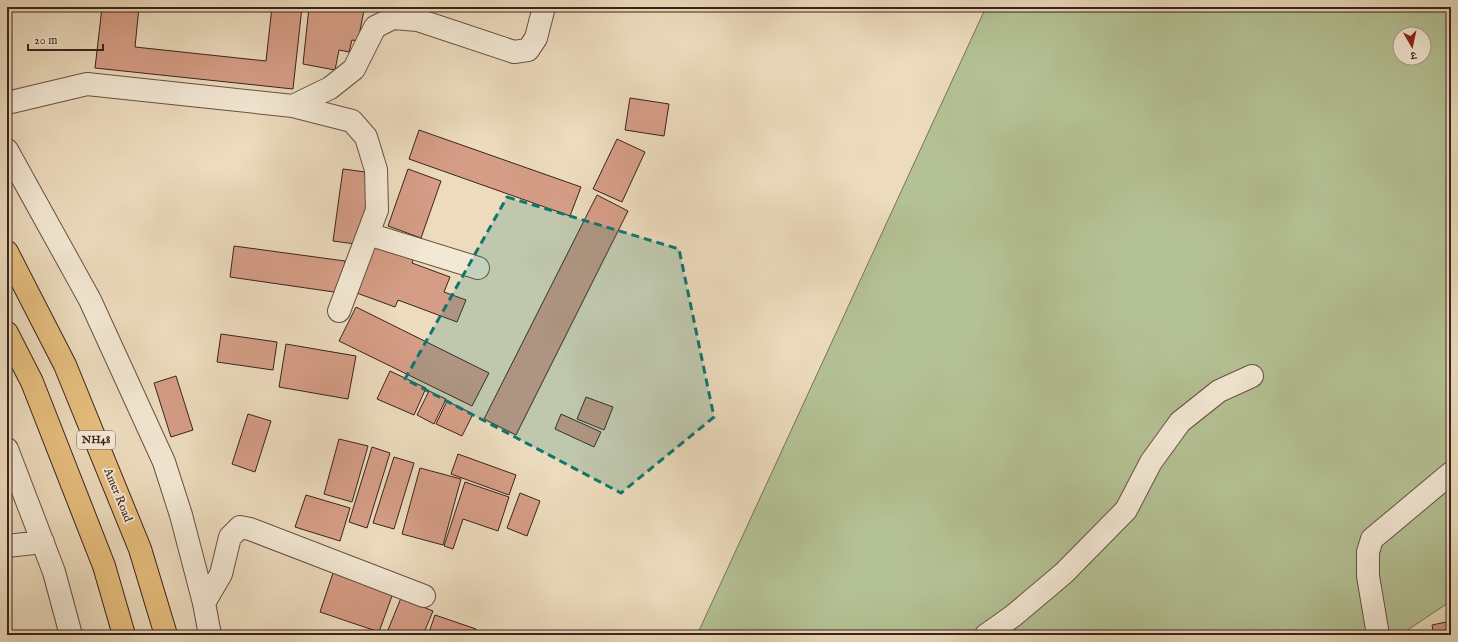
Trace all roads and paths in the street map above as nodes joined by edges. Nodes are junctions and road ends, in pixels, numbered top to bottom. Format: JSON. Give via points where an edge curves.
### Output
{"nodes":[{"id":1,"x":544,"y":7,"type":"edge"},
{"id":2,"x":7,"y":103,"type":"edge"},
{"id":3,"x":293,"y":106,"type":"junction"},
{"id":4,"x":7,"y":150,"type":"edge"},
{"id":5,"x":368,"y":234,"type":"junction"},
{"id":6,"x":7,"y":252,"type":"edge"},
{"id":7,"x":478,"y":268,"type":"dead end"},
{"id":8,"x":339,"y":311,"type":"dead end"},
{"id":9,"x":7,"y":333,"type":"edge"},
{"id":10,"x":1252,"y":376,"type":"dead end"},
{"id":11,"x":7,"y":450,"type":"edge"},
{"id":12,"x":1451,"y":473,"type":"edge"},
{"id":13,"x":43,"y":542,"type":"junction"},
{"id":14,"x":7,"y":546,"type":"edge"},
{"id":15,"x":424,"y":596,"type":"dead end"},
{"id":16,"x":204,"y":603,"type":"junction"},
{"id":17,"x":71,"y":635,"type":"edge"},
{"id":18,"x":124,"y":635,"type":"edge"},
{"id":19,"x":166,"y":635,"type":"edge"},
{"id":20,"x":210,"y":635,"type":"edge"},
{"id":21,"x":986,"y":635,"type":"edge"},
{"id":22,"x":1378,"y":635,"type":"edge"}],
"edges":[{"from":1,"to":3,"type":"street","via":[[536,38],[528,50],[514,52],[418,20],[393,18],[375,27],[354,69],[330,88]]},
{"from":2,"to":3,"type":"street","via":[[87,84]]},
{"from":3,"to":5,"type":"street","via":[[352,122],[366,137],[376,170],[377,204]]},
{"from":4,"to":16,"type":"street","via":[[90,300],[164,462]]},
{"from":5,"to":7,"type":"street"},
{"from":5,"to":8,"type":"street"},
{"from":6,"to":19,"type":"highway","name":"Amer Road","number":"NH48","via":[[66,365],[140,549]]},
{"from":9,"to":18,"type":"highway","number":"NH48","via":[[32,382],[104,566]]},
{"from":10,"to":21,"type":"street","via":[[1219,391],[1180,422],[1151,462],[1126,510],[1064,573]]},
{"from":11,"to":13,"type":"street"},
{"from":12,"to":22,"type":"street","via":[[1372,539],[1368,552],[1368,576]]},
{"from":13,"to":14,"type":"street"},
{"from":13,"to":17,"type":"street"},
{"from":15,"to":16,"type":"street","via":[[240,527],[230,537],[221,574]]},
{"from":16,"to":20,"type":"street"}]}
